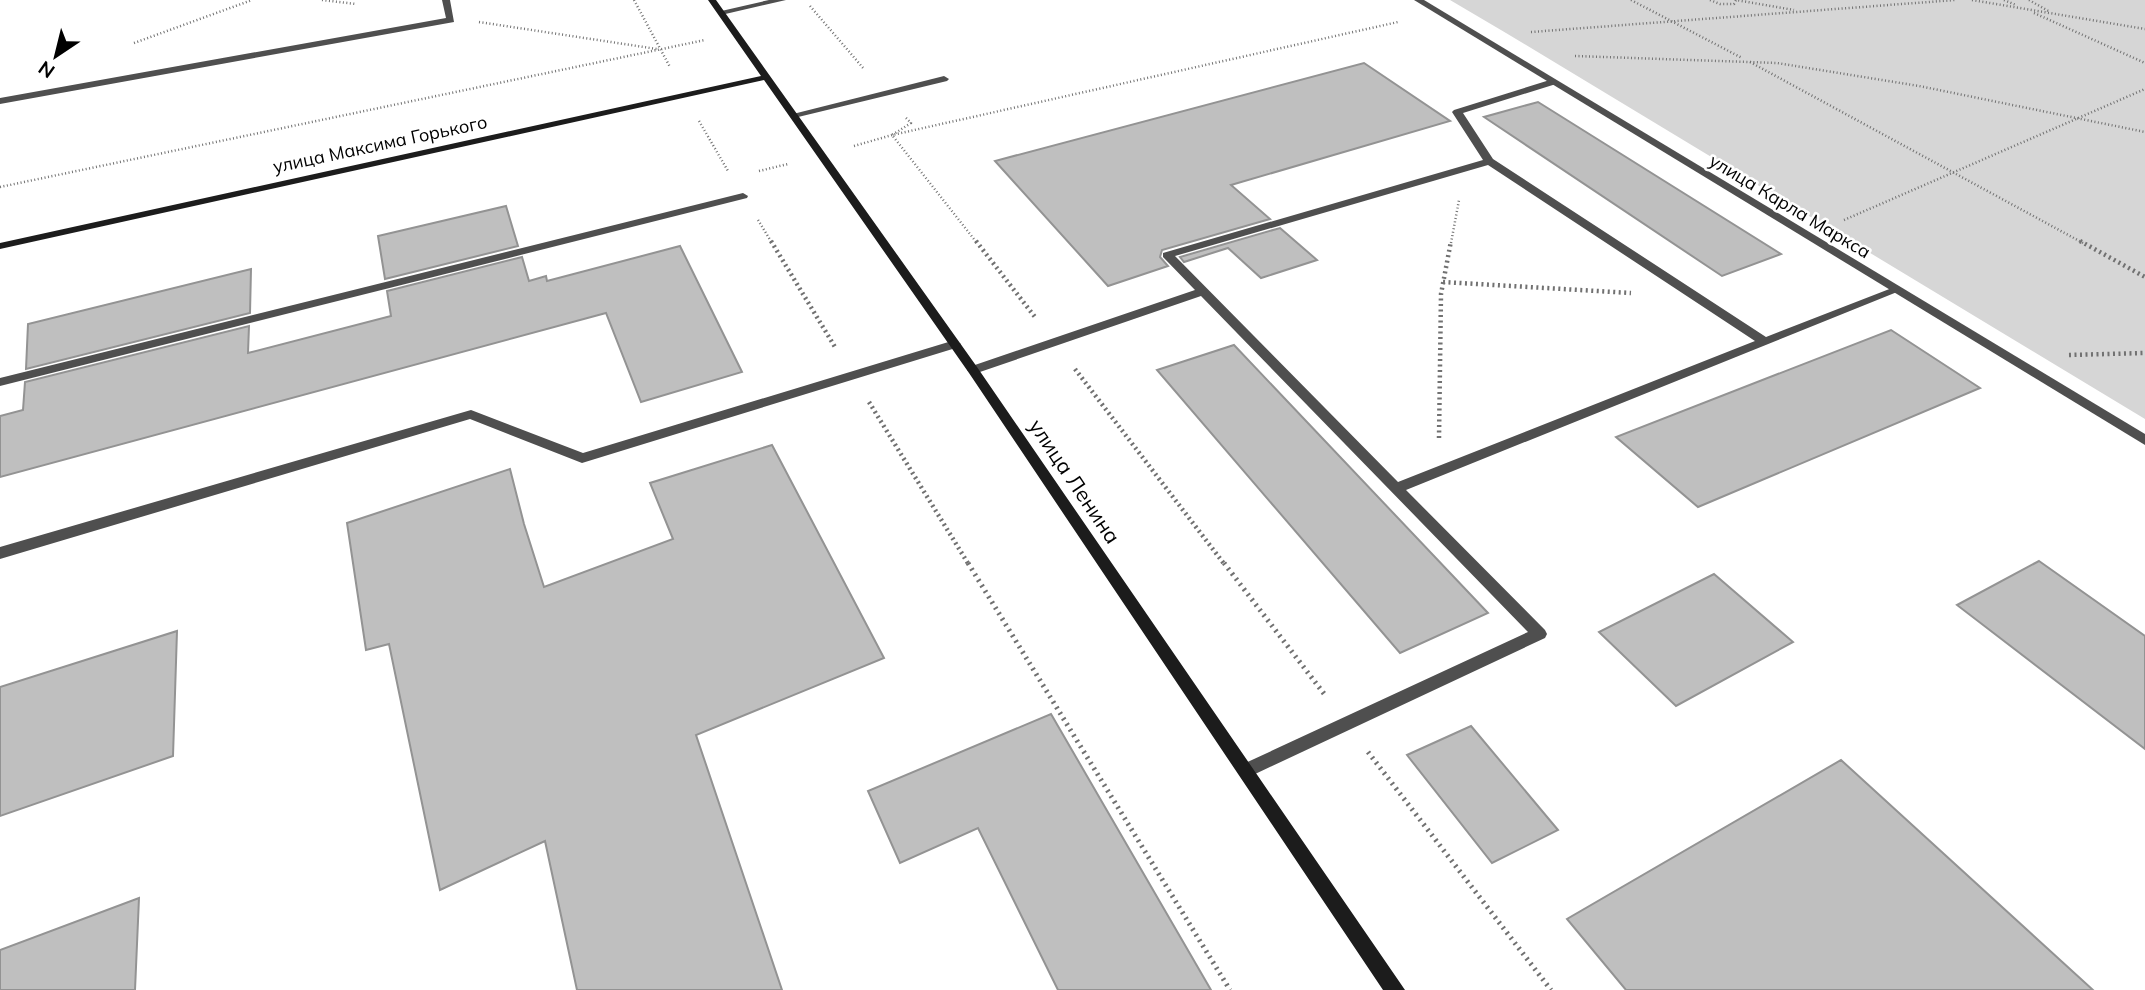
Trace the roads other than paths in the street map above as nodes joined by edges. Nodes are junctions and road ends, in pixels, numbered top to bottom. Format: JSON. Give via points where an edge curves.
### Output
{"nodes":[{"id":1,"x":446,"y":0,"type":"edge"},
{"id":2,"x":712,"y":0,"type":"edge"},
{"id":3,"x":782,"y":0,"type":"edge"},
{"id":4,"x":1418,"y":0,"type":"edge"},
{"id":5,"x":721,"y":12,"type":"junction"},
{"id":6,"x":767,"y":77,"type":"junction"},
{"id":7,"x":944,"y":79,"type":"dead end"},
{"id":8,"x":1553,"y":82,"type":"junction"},
{"id":9,"x":0,"y":101,"type":"edge"},
{"id":10,"x":794,"y":115,"type":"junction"},
{"id":11,"x":1489,"y":161,"type":"junction"},
{"id":12,"x":743,"y":196,"type":"road end"},
{"id":13,"x":0,"y":246,"type":"edge"},
{"id":14,"x":1896,"y":290,"type":"junction"},
{"id":15,"x":1203,"y":291,"type":"junction"},
{"id":16,"x":1765,"y":342,"type":"junction"},
{"id":17,"x":955,"y":344,"type":"junction"},
{"id":18,"x":973,"y":370,"type":"junction"},
{"id":19,"x":0,"y":382,"type":"edge"},
{"id":20,"x":2145,"y":440,"type":"edge"},
{"id":21,"x":1396,"y":488,"type":"junction"},
{"id":22,"x":0,"y":554,"type":"edge"},
{"id":23,"x":1247,"y":770,"type":"junction"},
{"id":24,"x":1395,"y":990,"type":"edge"}],
"edges":[{"from":1,"to":9,"type":"street","via":[[450,20]]},
{"from":2,"to":5,"type":"main road","name":"улица Ленина"},
{"from":3,"to":5,"type":"street"},
{"from":4,"to":8,"type":"street","name":"улица Карла Маркса"},
{"from":5,"to":6,"type":"main road","name":"улица Ленина"},
{"from":6,"to":10,"type":"main road","name":"улица Ленина"},
{"from":6,"to":13,"type":"main road","name":"улица Максима Горького"},
{"from":7,"to":10,"type":"street"},
{"from":8,"to":11,"type":"street","via":[[1457,112]]},
{"from":8,"to":14,"type":"street","name":"улица Карла Маркса"},
{"from":10,"to":17,"type":"main road","name":"улица Ленина"},
{"from":11,"to":15,"type":"street","via":[[1167,255]]},
{"from":11,"to":16,"type":"street"},
{"from":12,"to":19,"type":"street"},
{"from":14,"to":16,"type":"street"},
{"from":14,"to":20,"type":"street","name":"улица Карла Маркса"},
{"from":15,"to":18,"type":"street"},
{"from":15,"to":21,"type":"street"},
{"from":16,"to":21,"type":"street"},
{"from":17,"to":18,"type":"main road","name":"улица Ленина"},
{"from":17,"to":22,"type":"street","via":[[582,458],[471,414]]},
{"from":18,"to":23,"type":"main road","name":"улица Ленина"},
{"from":21,"to":23,"type":"street","via":[[1539,634]]},
{"from":23,"to":24,"type":"main road","name":"улица Ленина"}]}
